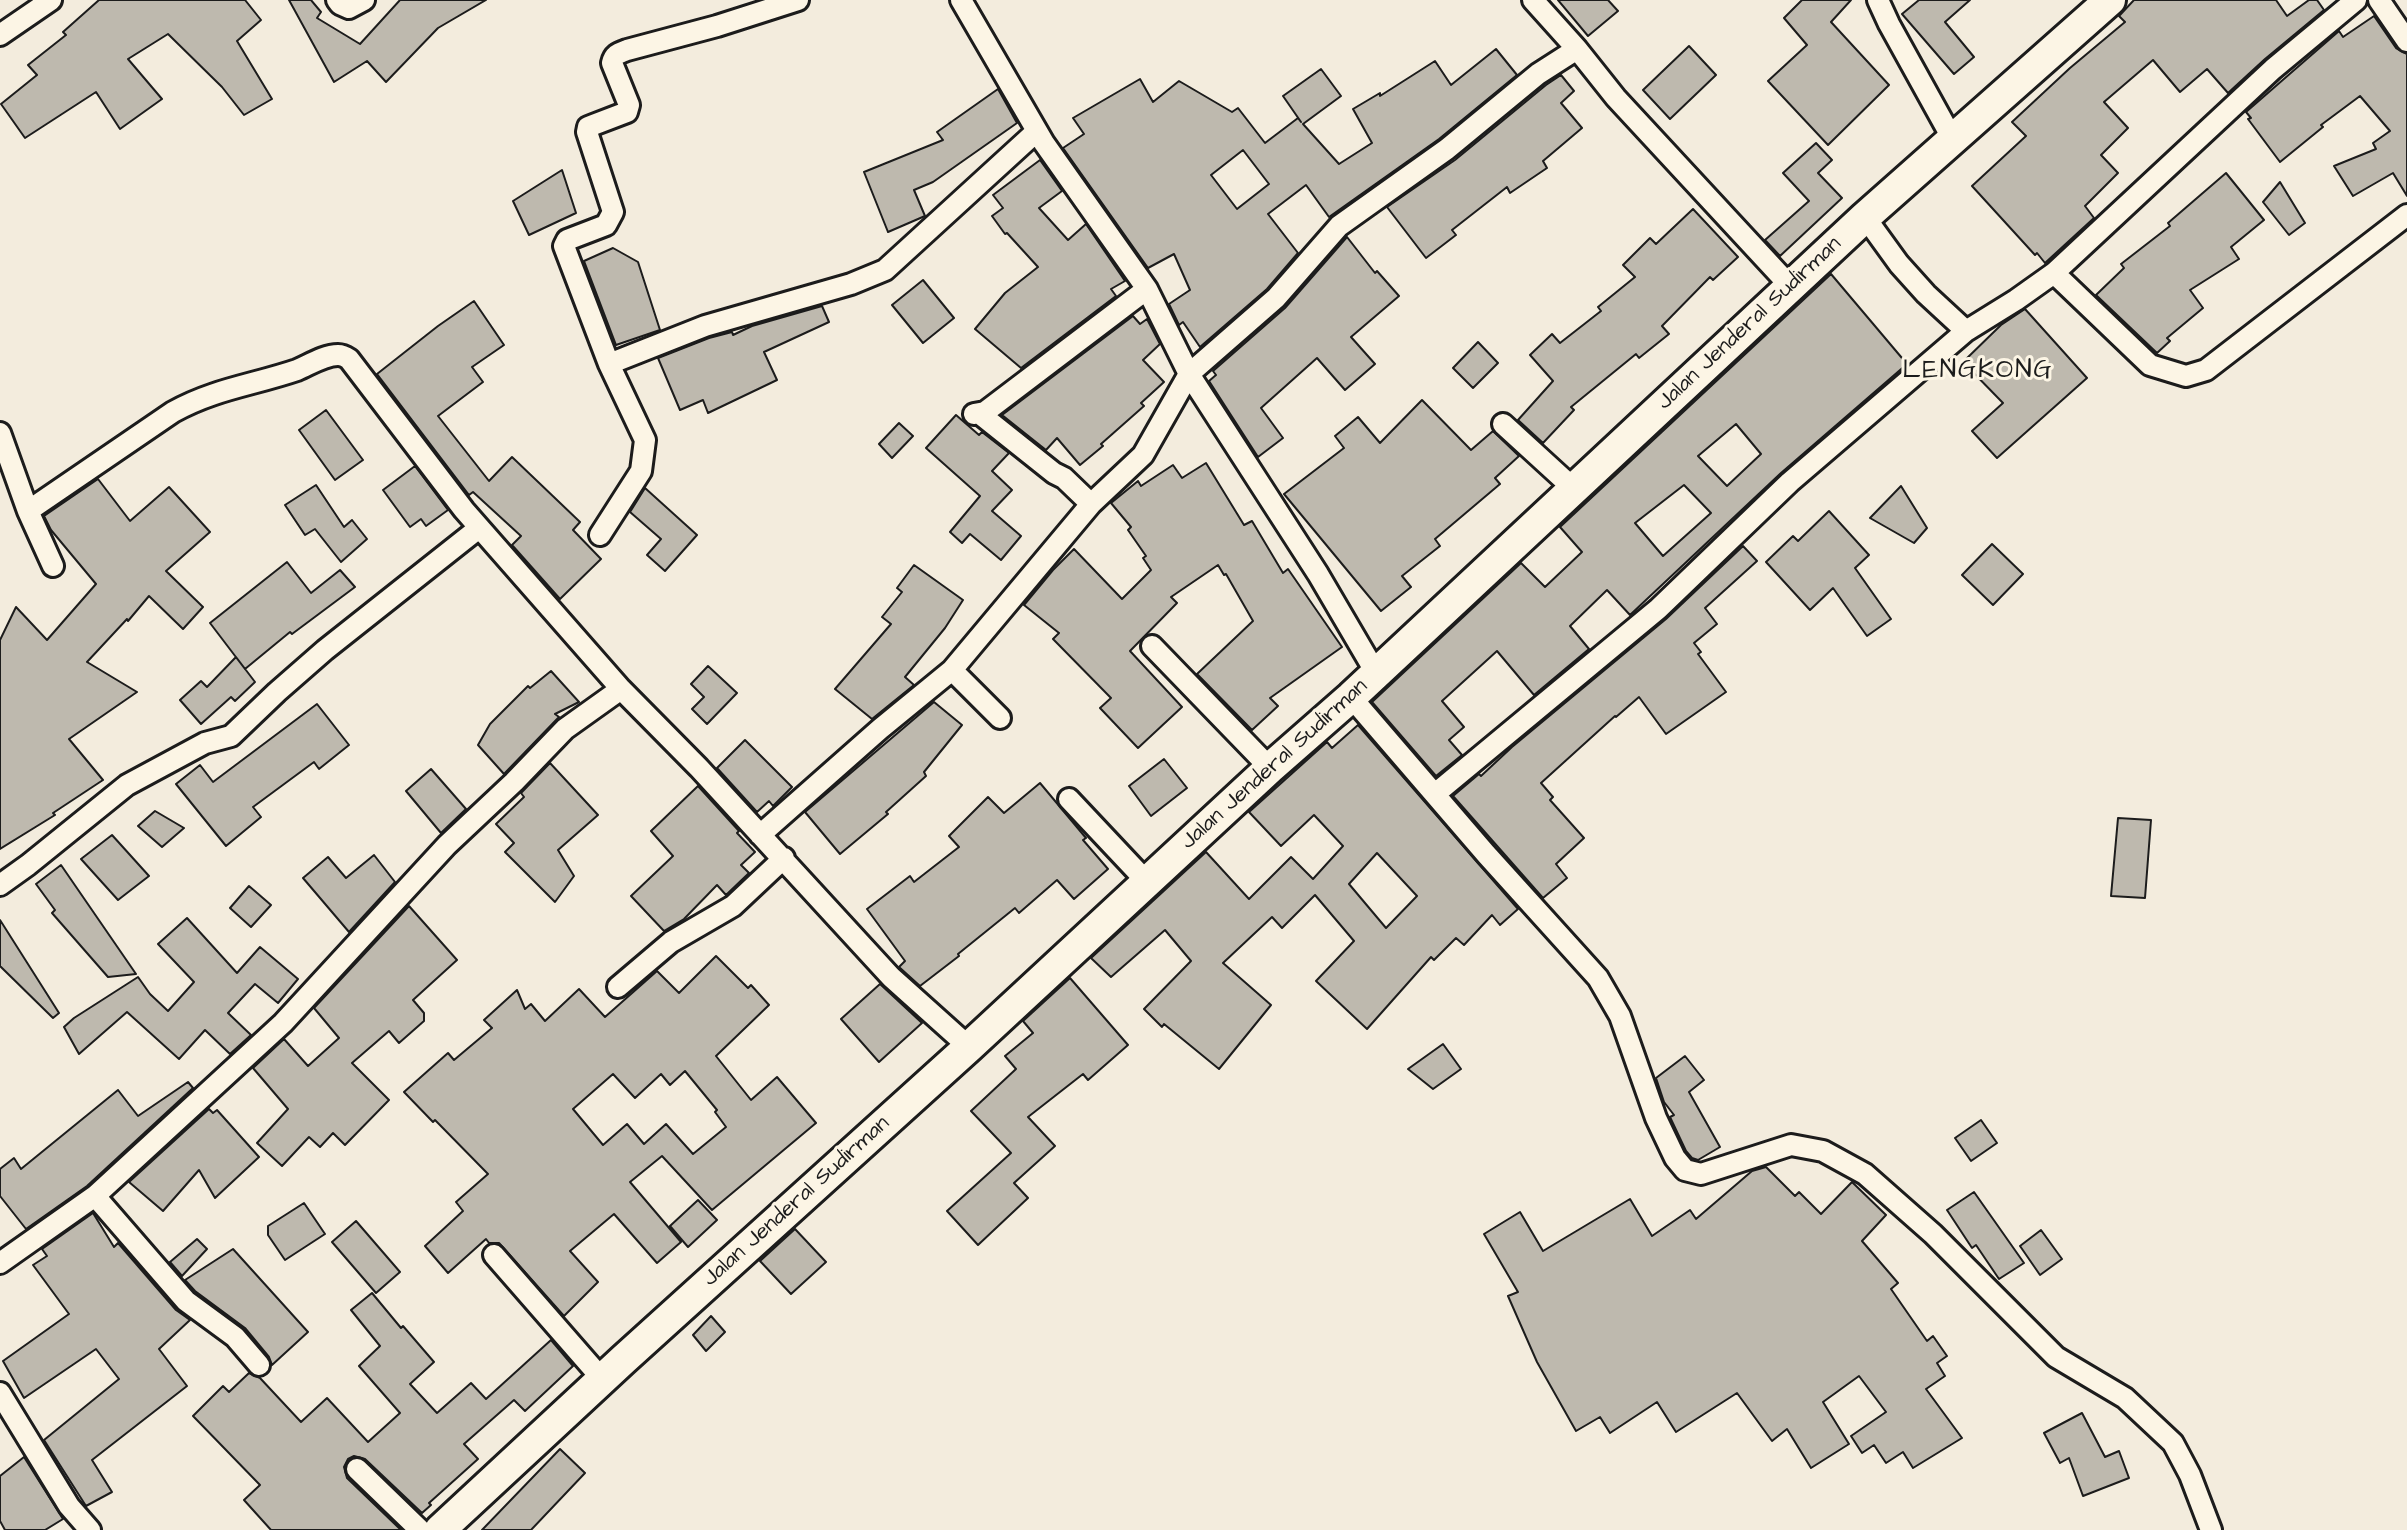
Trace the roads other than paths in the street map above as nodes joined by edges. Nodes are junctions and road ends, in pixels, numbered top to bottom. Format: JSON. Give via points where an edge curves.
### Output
{"nodes":[{"id":1,"x":51,"y":0,"type":"edge"},
{"id":2,"x":337,"y":0,"type":"edge"},
{"id":3,"x":364,"y":0,"type":"edge"},
{"id":4,"x":798,"y":0,"type":"edge"},
{"id":5,"x":961,"y":0,"type":"edge"},
{"id":6,"x":1533,"y":0,"type":"edge"},
{"id":7,"x":1878,"y":0,"type":"edge"},
{"id":8,"x":2110,"y":0,"type":"edge"},
{"id":9,"x":2356,"y":0,"type":"edge"},
{"id":10,"x":2379,"y":0,"type":"edge"},
{"id":11,"x":0,"y":35,"type":"edge"},
{"id":12,"x":2407,"y":41,"type":"edge"},
{"id":13,"x":1577,"y":49,"type":"junction"},
{"id":14,"x":1037,"y":131,"type":"junction"},
{"id":15,"x":1952,"y":138,"type":"junction"},
{"id":16,"x":2407,"y":215,"type":"edge"},
{"id":17,"x":1865,"y":217,"type":"junction"},
{"id":18,"x":2054,"y":273,"type":"junction"},
{"id":19,"x":1791,"y":287,"type":"junction"},
{"id":20,"x":1147,"y":289,"type":"junction"},
{"id":21,"x":1966,"y":331,"type":"junction"},
{"id":22,"x":609,"y":364,"type":"junction"},
{"id":23,"x":1189,"y":374,"type":"junction"},
{"id":24,"x":1503,"y":424,"type":"dead end"},
{"id":25,"x":0,"y":433,"type":"edge"},
{"id":26,"x":1573,"y":488,"type":"junction"},
{"id":27,"x":1091,"y":504,"type":"junction"},
{"id":28,"x":28,"y":511,"type":"junction"},
{"id":29,"x":479,"y":528,"type":"junction"},
{"id":30,"x":600,"y":535,"type":"dead end"},
{"id":31,"x":53,"y":566,"type":"dead end"},
{"id":32,"x":1152,"y":646,"type":"dead end"},
{"id":33,"x":952,"y":670,"type":"junction"},
{"id":34,"x":1376,"y":673,"type":"junction"},
{"id":35,"x":621,"y":689,"type":"junction"},
{"id":36,"x":1351,"y":697,"type":"junction"},
{"id":37,"x":1000,"y":718,"type":"dead end"},
{"id":38,"x":1270,"y":768,"type":"junction"},
{"id":39,"x":1435,"y":794,"type":"junction"},
{"id":40,"x":1069,"y":799,"type":"dead end"},
{"id":41,"x":760,"y":835,"type":"junction"},
{"id":42,"x":784,"y":858,"type":"junction"},
{"id":43,"x":1147,"y":882,"type":"junction"},
{"id":44,"x":0,"y":885,"type":"edge"},
{"id":45,"x":618,"y":987,"type":"dead end"},
{"id":46,"x":969,"y":1047,"type":"junction"},
{"id":47,"x":95,"y":1196,"type":"junction"},
{"id":48,"x":494,"y":1255,"type":"dead end"},
{"id":49,"x":0,"y":1263,"type":"edge"},
{"id":50,"x":259,"y":1365,"type":"dead end"},
{"id":51,"x":603,"y":1380,"type":"junction"},
{"id":52,"x":0,"y":1393,"type":"edge"},
{"id":53,"x":357,"y":1469,"type":"dead end"},
{"id":54,"x":90,"y":1530,"type":"edge"},
{"id":55,"x":420,"y":1530,"type":"edge"},
{"id":56,"x":440,"y":1530,"type":"edge"},
{"id":57,"x":2211,"y":1530,"type":"edge"}],
"edges":[{"from":1,"to":11,"type":"street"},
{"from":2,"to":3,"type":"street","via":[[349,8]]},
{"from":4,"to":22,"type":"street","via":[[627,50],[613,59],[627,112],[588,127],[587,132],[613,212],[606,225],[567,240],[564,246]]},
{"from":5,"to":14,"type":"street"},
{"from":6,"to":13,"type":"street"},
{"from":7,"to":15,"type":"street"},
{"from":8,"to":15,"type":"main road","name":"Jalan Jenderal Sudirman"},
{"from":9,"to":18,"type":"street","via":[[2273,69]]},
{"from":10,"to":12,"type":"street"},
{"from":13,"to":19,"type":"street"},
{"from":13,"to":23,"type":"street","via":[[1339,226],[1276,298]]},
{"from":14,"to":20,"type":"street"},
{"from":14,"to":22,"type":"street","via":[[885,270],[705,326]]},
{"from":15,"to":17,"type":"main road","name":"Jalan Jenderal Sudirman"},
{"from":16,"to":18,"type":"street","via":[[2206,370],[2186,376],[2150,365]]},
{"from":17,"to":19,"type":"main road","name":"Jalan Jenderal Sudirman"},
{"from":17,"to":21,"type":"street","via":[[1899,264]]},
{"from":18,"to":21,"type":"street"},
{"from":19,"to":26,"type":"main road","name":"Jalan Jenderal Sudirman"},
{"from":20,"to":23,"type":"street"},
{"from":20,"to":27,"type":"street","via":[[977,414]]},
{"from":21,"to":39,"type":"street","via":[[1790,482],[1658,609]]},
{"from":22,"to":30,"type":"street","via":[[645,440],[641,471]]},
{"from":23,"to":27,"type":"street","via":[[1143,455]]},
{"from":23,"to":34,"type":"street"},
{"from":24,"to":26,"type":"street"},
{"from":25,"to":28,"type":"street"},
{"from":26,"to":34,"type":"main road","name":"Jalan Jenderal Sudirman"},
{"from":27,"to":33,"type":"street"},
{"from":28,"to":29,"type":"street","via":[[191,402],[337,355],[356,367]]},
{"from":28,"to":31,"type":"street"},
{"from":29,"to":35,"type":"street"},
{"from":29,"to":44,"type":"street","via":[[325,650],[231,736],[205,743],[127,785]]},
{"from":32,"to":38,"type":"street"},
{"from":33,"to":37,"type":"street"},
{"from":33,"to":41,"type":"street"},
{"from":34,"to":36,"type":"main road","name":"Jalan Jenderal Sudirman"},
{"from":35,"to":41,"type":"street"},
{"from":35,"to":47,"type":"street","via":[[565,729],[447,845],[283,1023]]},
{"from":36,"to":38,"type":"main road","name":"Jalan Jenderal Sudirman"},
{"from":36,"to":39,"type":"street"},
{"from":38,"to":43,"type":"main road","name":"Jalan Jenderal Sudirman"},
{"from":39,"to":57,"type":"street","via":[[1598,978],[1620,1016],[1656,1118],[1685,1170],[1701,1174],[1791,1145],[1823,1151],[1865,1174],[2056,1357],[2125,1398],[2173,1443]]},
{"from":40,"to":43,"type":"street"},
{"from":41,"to":42,"type":"street"},
{"from":42,"to":45,"type":"street","via":[[733,906],[671,942]]},
{"from":42,"to":46,"type":"street","via":[[891,977]]},
{"from":43,"to":46,"type":"main road","name":"Jalan Jenderal Sudirman"},
{"from":46,"to":51,"type":"main road","name":"Jalan Jenderal Sudirman"},
{"from":47,"to":49,"type":"street"},
{"from":47,"to":50,"type":"street","via":[[186,1301],[235,1337]]},
{"from":48,"to":51,"type":"street"},
{"from":51,"to":56,"type":"main road","name":"Jalan Jenderal Sudirman"},
{"from":52,"to":54,"type":"street","via":[[69,1506]]},
{"from":53,"to":55,"type":"street"}]}
